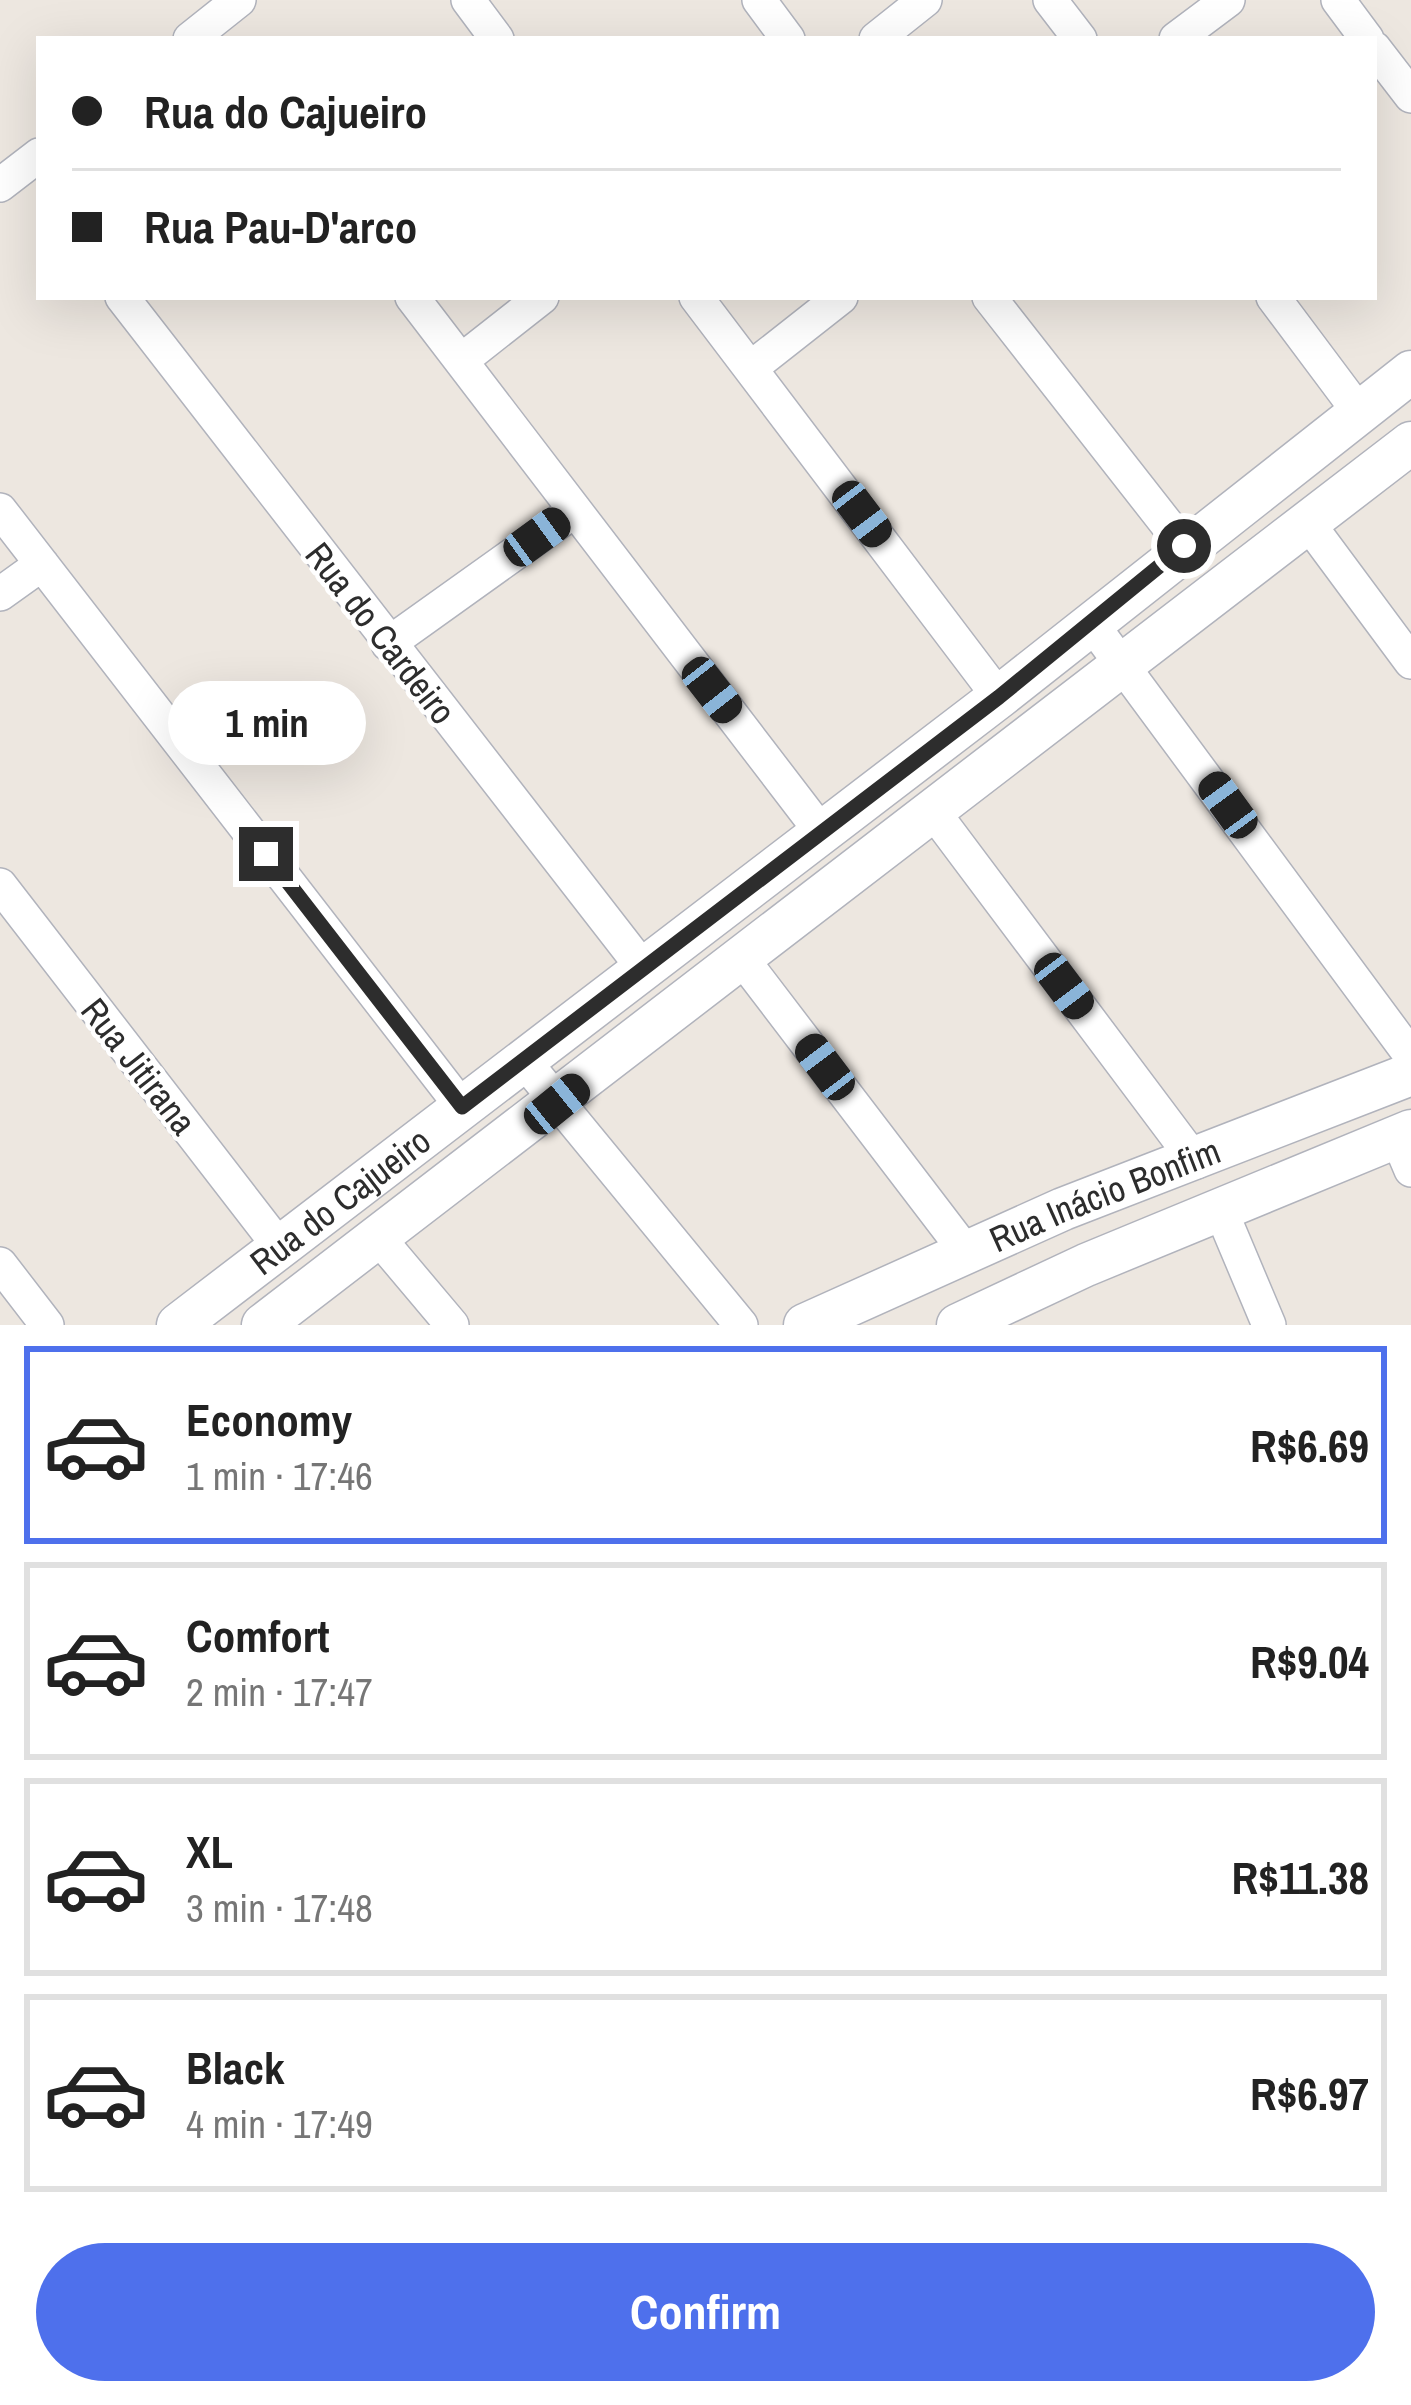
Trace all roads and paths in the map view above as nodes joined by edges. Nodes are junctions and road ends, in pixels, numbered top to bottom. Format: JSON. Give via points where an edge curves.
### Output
{"nodes":[{"id":1,"x":238,"y":0,"type":"edge"},
{"id":2,"x":468,"y":0,"type":"edge"},
{"id":3,"x":759,"y":0,"type":"edge"},
{"id":4,"x":926,"y":0,"type":"edge"},
{"id":5,"x":1050,"y":0,"type":"edge"},
{"id":6,"x":1228,"y":0,"type":"edge"},
{"id":7,"x":1338,"y":0,"type":"edge"},
{"id":8,"x":199,"y":36,"type":"edge"},
{"id":9,"x":495,"y":36,"type":"edge"},
{"id":10,"x":786,"y":36,"type":"edge"},
{"id":11,"x":880,"y":36,"type":"edge"},
{"id":12,"x":1078,"y":36,"type":"edge"},
{"id":13,"x":1180,"y":36,"type":"edge"},
{"id":14,"x":1365,"y":36,"type":"edge"},
{"id":15,"x":1377,"y":52,"type":"edge"},
{"id":16,"x":1411,"y":96,"type":"edge"},
{"id":17,"x":124,"y":300,"type":"edge"},
{"id":18,"x":414,"y":300,"type":"edge"},
{"id":19,"x":538,"y":300,"type":"edge"},
{"id":20,"x":698,"y":300,"type":"edge"},
{"id":21,"x":837,"y":300,"type":"edge"},
{"id":22,"x":991,"y":300,"type":"edge"},
{"id":23,"x":1275,"y":300,"type":"edge"},
{"id":24,"x":462,"y":360,"type":"junction"},
{"id":25,"x":752,"y":367,"type":"junction"},
{"id":26,"x":1411,"y":372,"type":"edge"},
{"id":27,"x":1359,"y":412,"type":"junction"},
{"id":28,"x":1411,"y":443,"type":"edge"},
{"id":29,"x":0,"y":510,"type":"edge"},
{"id":30,"x":574,"y":511,"type":"junction"},
{"id":31,"x":1308,"y":523,"type":"junction"},
{"id":32,"x":1184,"y":546,"type":"junction"},
{"id":33,"x":42,"y":564,"type":"junction"},
{"id":34,"x":0,"y":594,"type":"edge"},
{"id":35,"x":1091,"y":623,"type":"junction"},
{"id":36,"x":388,"y":644,"type":"junction"},
{"id":37,"x":1124,"y":662,"type":"junction"},
{"id":38,"x":1411,"y":662,"type":"edge"},
{"id":39,"x":999,"y":697,"type":"junction"},
{"id":40,"x":932,"y":810,"type":"junction"},
{"id":41,"x":822,"y":833,"type":"junction"},
{"id":42,"x":0,"y":885,"type":"edge"},
{"id":43,"x":740,"y":956,"type":"junction"},
{"id":44,"x":644,"y":968,"type":"junction"},
{"id":45,"x":1411,"y":1056,"type":"edge"},
{"id":46,"x":524,"y":1061,"type":"junction"},
{"id":47,"x":1411,"y":1074,"type":"edge"},
{"id":48,"x":557,"y":1104,"type":"junction"},
{"id":49,"x":462,"y":1107,"type":"junction"},
{"id":50,"x":1406,"y":1146,"type":"edge"},
{"id":51,"x":1196,"y":1162,"type":"junction"},
{"id":52,"x":1063,"y":1210,"type":"junction"},
{"id":53,"x":1222,"y":1211,"type":"junction"},
{"id":54,"x":377,"y":1236,"type":"junction"},
{"id":55,"x":279,"y":1246,"type":"junction"},
{"id":56,"x":966,"y":1252,"type":"junction"},
{"id":57,"x":0,"y":1264,"type":"edge"},
{"id":58,"x":1085,"y":1265,"type":"junction"},
{"id":59,"x":230,"y":1284,"type":"junction"},
{"id":60,"x":47,"y":1325,"type":"edge"},
{"id":61,"x":178,"y":1325,"type":"edge"},
{"id":62,"x":263,"y":1325,"type":"edge"},
{"id":63,"x":452,"y":1325,"type":"edge"},
{"id":64,"x":741,"y":1325,"type":"edge"},
{"id":65,"x":805,"y":1325,"type":"edge"},
{"id":66,"x":958,"y":1325,"type":"edge"},
{"id":67,"x":1269,"y":1325,"type":"edge"}],
"edges":[{"from":1,"to":8,"type":"street"},
{"from":2,"to":9,"type":"street"},
{"from":3,"to":10,"type":"street"},
{"from":4,"to":11,"type":"street"},
{"from":5,"to":12,"type":"street"},
{"from":6,"to":13,"type":"street"},
{"from":7,"to":14,"type":"street"},
{"from":15,"to":16,"type":"street"},
{"from":17,"to":36,"type":"street","name":"Rua do Cardeiro"},
{"from":18,"to":24,"type":"street"},
{"from":19,"to":24,"type":"street"},
{"from":20,"to":25,"type":"street"},
{"from":21,"to":25,"type":"street"},
{"from":22,"to":32,"type":"street"},
{"from":23,"to":27,"type":"street"},
{"from":24,"to":30,"type":"street"},
{"from":25,"to":39,"type":"street"},
{"from":26,"to":27,"type":"street","name":"Rua do Cajueiro"},
{"from":27,"to":32,"type":"street","name":"Rua do Cajueiro"},
{"from":28,"to":31,"type":"street","name":"Rua do Cajueiro"},
{"from":29,"to":33,"type":"street"},
{"from":30,"to":36,"type":"street"},
{"from":30,"to":41,"type":"street"},
{"from":31,"to":37,"type":"street","name":"Rua do Cajueiro"},
{"from":31,"to":38,"type":"street"},
{"from":32,"to":35,"type":"street","name":"Rua do Cajueiro"},
{"from":33,"to":34,"type":"street"},
{"from":33,"to":49,"type":"street"},
{"from":35,"to":37,"type":"street"},
{"from":35,"to":39,"type":"street","name":"Rua do Cajueiro"},
{"from":36,"to":44,"type":"street","name":"Rua do Cardeiro"},
{"from":37,"to":40,"type":"street","name":"Rua do Cajueiro"},
{"from":37,"to":45,"type":"street"},
{"from":39,"to":41,"type":"street","name":"Rua do Cajueiro"},
{"from":40,"to":43,"type":"street","name":"Rua do Cajueiro"},
{"from":40,"to":51,"type":"street"},
{"from":41,"to":44,"type":"street","name":"Rua do Cajueiro"},
{"from":42,"to":55,"type":"street","name":"Rua Jitirana"},
{"from":43,"to":48,"type":"street","name":"Rua do Cajueiro"},
{"from":43,"to":56,"type":"street"},
{"from":44,"to":46,"type":"street","name":"Rua do Cajueiro"},
{"from":46,"to":48,"type":"street"},
{"from":46,"to":49,"type":"street","name":"Rua do Cajueiro"},
{"from":47,"to":51,"type":"street","name":"Rua Inácio Bonfim"},
{"from":48,"to":54,"type":"street","name":"Rua do Cajueiro"},
{"from":48,"to":64,"type":"street"},
{"from":49,"to":55,"type":"street","name":"Rua do Cajueiro"},
{"from":50,"to":53,"type":"street","name":"Rua Inácio Bonfim"},
{"from":51,"to":52,"type":"street","name":"Rua Inácio Bonfim"},
{"from":52,"to":56,"type":"street","name":"Rua Inácio Bonfim"},
{"from":52,"to":58,"type":"street"},
{"from":53,"to":58,"type":"street","name":"Rua Inácio Bonfim"},
{"from":53,"to":67,"type":"street"},
{"from":54,"to":62,"type":"street","name":"Rua do Cajueiro"},
{"from":54,"to":63,"type":"street"},
{"from":55,"to":59,"type":"street","name":"Rua do Cajueiro"},
{"from":56,"to":65,"type":"street","name":"Rua Inácio Bonfim"},
{"from":57,"to":60,"type":"street"},
{"from":58,"to":66,"type":"street","name":"Rua Inácio Bonfim"},
{"from":59,"to":61,"type":"street","name":"Rua do Cajueiro"},
{"from":59,"to":62,"type":"street"}]}
